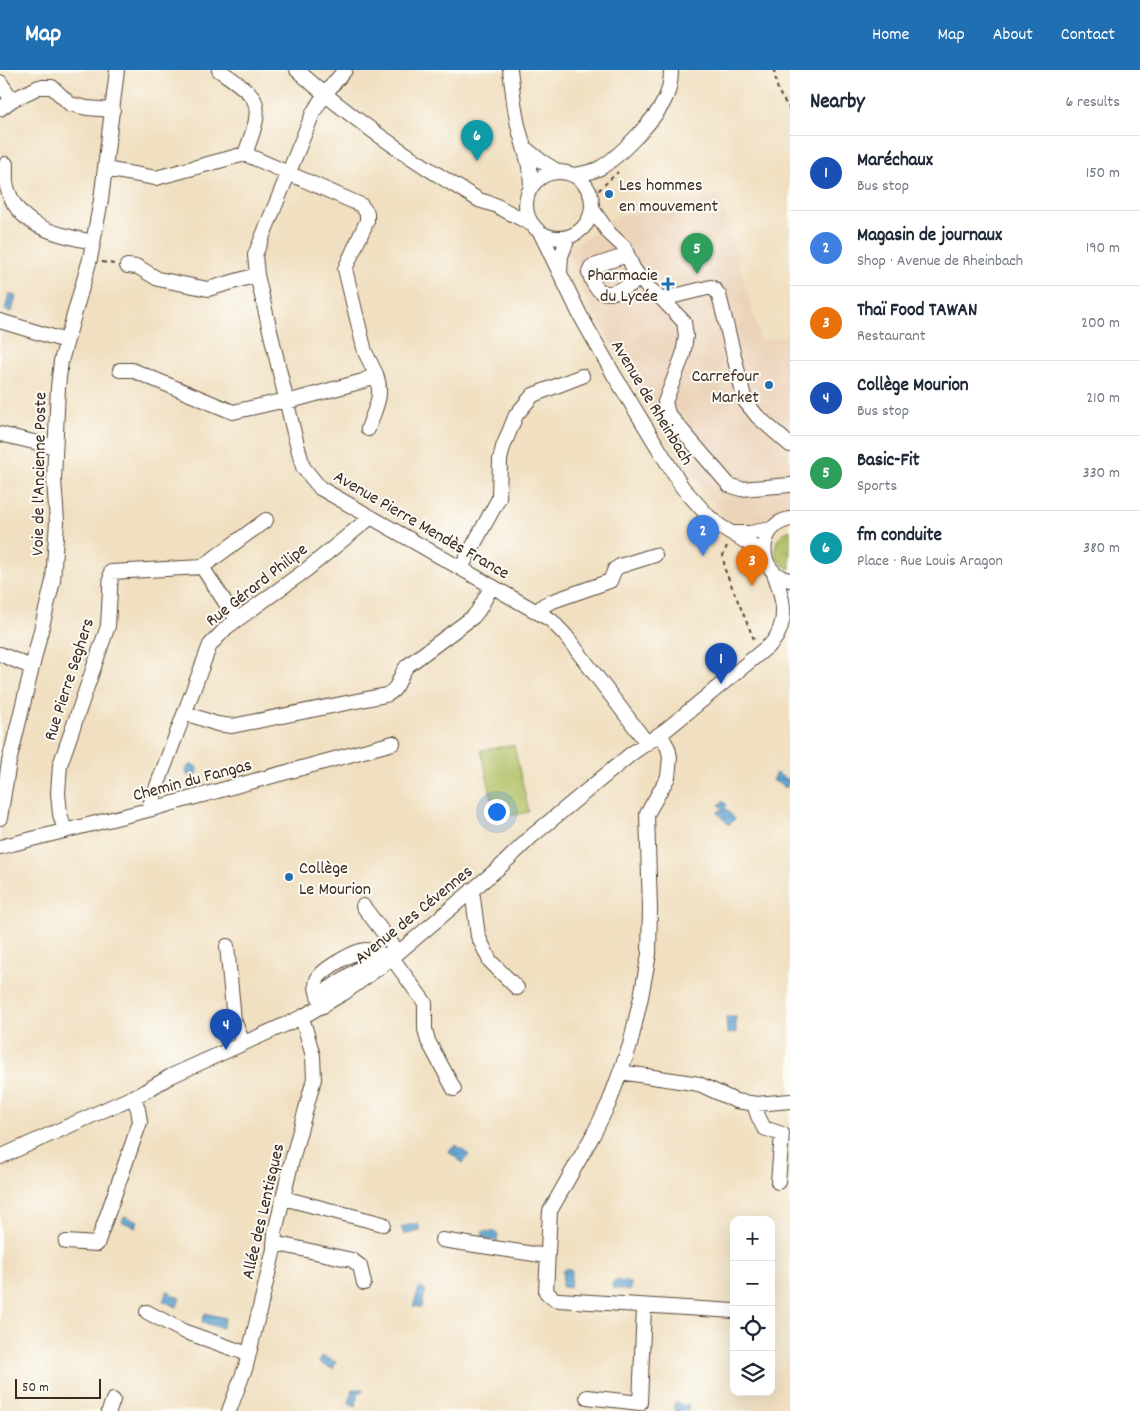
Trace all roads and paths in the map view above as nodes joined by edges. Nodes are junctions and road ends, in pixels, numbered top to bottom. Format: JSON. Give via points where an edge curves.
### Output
{"nodes":[{"id":1,"x":117,"y":70,"type":"edge"},
{"id":2,"x":219,"y":70,"type":"edge"},
{"id":3,"x":296,"y":70,"type":"edge"},
{"id":4,"x":345,"y":70,"type":"edge"},
{"id":5,"x":510,"y":70,"type":"edge"},
{"id":6,"x":671,"y":70,"type":"edge"},
{"id":7,"x":774,"y":70,"type":"edge"},
{"id":8,"x":0,"y":82,"type":"edge"},
{"id":9,"x":324,"y":95,"type":"junction"},
{"id":10,"x":12,"y":100,"type":"junction"},
{"id":11,"x":0,"y":109,"type":"edge"},
{"id":12,"x":113,"y":110,"type":"junction"},
{"id":13,"x":790,"y":110,"type":"edge"},
{"id":14,"x":526,"y":149,"type":"junction"},
{"id":15,"x":245,"y":154,"type":"junction"},
{"id":16,"x":6,"y":164,"type":"dead end"},
{"id":17,"x":606,"y":164,"type":"junction"},
{"id":18,"x":105,"y":169,"type":"junction"},
{"id":19,"x":558,"y":172,"type":"junction"},
{"id":20,"x":288,"y":173,"type":"junction"},
{"id":21,"x":573,"y":175,"type":"junction"},
{"id":22,"x":608,"y":181,"type":"dead end"},
{"id":23,"x":530,"y":190,"type":"junction"},
{"id":24,"x":495,"y":205,"type":"junction"},
{"id":25,"x":592,"y":205,"type":"junction"},
{"id":26,"x":536,"y":229,"type":"junction"},
{"id":27,"x":574,"y":235,"type":"junction"},
{"id":28,"x":615,"y":239,"type":"junction"},
{"id":29,"x":93,"y":242,"type":"junction"},
{"id":30,"x":628,"y":255,"type":"junction"},
{"id":31,"x":90,"y":259,"type":"junction"},
{"id":32,"x":127,"y":266,"type":"joint"},
{"id":33,"x":560,"y":273,"type":"junction"},
{"id":34,"x":257,"y":275,"type":"junction"},
{"id":35,"x":640,"y":279,"type":"junction"},
{"id":36,"x":662,"y":299,"type":"junction"},
{"id":37,"x":0,"y":321,"type":"edge"},
{"id":38,"x":66,"y":341,"type":"junction"},
{"id":39,"x":120,"y":370,"type":"dead end"},
{"id":40,"x":376,"y":374,"type":"junction"},
{"id":41,"x":582,"y":376,"type":"dead end"},
{"id":42,"x":287,"y":402,"type":"junction"},
{"id":43,"x":368,"y":429,"type":"dead end"},
{"id":44,"x":0,"y":434,"type":"edge"},
{"id":45,"x":790,"y":445,"type":"edge"},
{"id":46,"x":55,"y":447,"type":"junction"},
{"id":47,"x":790,"y":485,"type":"edge"},
{"id":48,"x":370,"y":517,"type":"junction"},
{"id":49,"x":790,"y":519,"type":"edge"},
{"id":50,"x":266,"y":520,"type":"dead end"},
{"id":51,"x":771,"y":529,"type":"junction"},
{"id":52,"x":732,"y":533,"type":"junction"},
{"id":53,"x":655,"y":555,"type":"dead end"},
{"id":54,"x":764,"y":555,"type":"junction"},
{"id":55,"x":202,"y":567,"type":"junction"},
{"id":56,"x":461,"y":568,"type":"junction"},
{"id":57,"x":773,"y":571,"type":"junction"},
{"id":58,"x":790,"y":580,"type":"edge"},
{"id":59,"x":492,"y":586,"type":"junction"},
{"id":60,"x":787,"y":606,"type":"edge"},
{"id":61,"x":537,"y":612,"type":"junction"},
{"id":62,"x":237,"y":620,"type":"junction"},
{"id":63,"x":755,"y":644,"type":"dead end"},
{"id":64,"x":0,"y":654,"type":"edge"},
{"id":65,"x":31,"y":667,"type":"junction"},
{"id":66,"x":185,"y":713,"type":"junction"},
{"id":67,"x":660,"y":734,"type":"junction"},
{"id":68,"x":393,"y":743,"type":"dead end"},
{"id":69,"x":647,"y":743,"type":"junction"},
{"id":70,"x":5,"y":761,"type":"edge"},
{"id":71,"x":148,"y":810,"type":"junction"},
{"id":72,"x":0,"y":818,"type":"edge"},
{"id":73,"x":65,"y":831,"type":"junction"},
{"id":74,"x":0,"y":847,"type":"edge"},
{"id":75,"x":472,"y":890,"type":"junction"},
{"id":76,"x":363,"y":906,"type":"dead end"},
{"id":77,"x":226,"y":946,"type":"dead end"},
{"id":78,"x":390,"y":955,"type":"junction"},
{"id":79,"x":517,"y":988,"type":"dead end"},
{"id":80,"x":320,"y":1001,"type":"junction"},
{"id":81,"x":302,"y":1017,"type":"junction"},
{"id":82,"x":244,"y":1043,"type":"junction"},
{"id":83,"x":620,"y":1072,"type":"junction"},
{"id":84,"x":454,"y":1089,"type":"dead end"},
{"id":85,"x":133,"y":1097,"type":"junction"},
{"id":86,"x":790,"y":1102,"type":"edge"},
{"id":87,"x":754,"y":1104,"type":"junction"},
{"id":88,"x":0,"y":1157,"type":"edge"},
{"id":89,"x":778,"y":1182,"type":"dead end"},
{"id":90,"x":283,"y":1198,"type":"junction"},
{"id":91,"x":383,"y":1224,"type":"dead end"},
{"id":92,"x":442,"y":1240,"type":"dead end"},
{"id":93,"x":66,"y":1242,"type":"dead end"},
{"id":94,"x":274,"y":1242,"type":"junction"},
{"id":95,"x":547,"y":1256,"type":"junction"},
{"id":96,"x":364,"y":1283,"type":"dead end"},
{"id":97,"x":644,"y":1307,"type":"junction"},
{"id":98,"x":730,"y":1311,"type":"edge"},
{"id":99,"x":147,"y":1312,"type":"dead end"},
{"id":100,"x":248,"y":1354,"type":"junction"},
{"id":101,"x":587,"y":1397,"type":"dead end"},
{"id":102,"x":229,"y":1411,"type":"edge"}],
"edges":[{"from":1,"to":12,"type":"street","name":"Voie de l'Ancienne Poste"},
{"from":2,"to":15,"type":"street","via":[[248,93],[256,106]]},
{"from":3,"to":9,"type":"street"},
{"from":4,"to":9,"type":"street","name":"Avenue Pierre Mendès France"},
{"from":5,"to":14,"type":"street","via":[[520,132]]},
{"from":6,"to":17,"type":"street","via":[[666,97],[658,111],[641,132]]},
{"from":7,"to":13,"type":"path","via":[[778,91]]},
{"from":8,"to":10,"type":"street"},
{"from":9,"to":20,"type":"street","name":"Avenue Pierre Mendès France"},
{"from":9,"to":24,"type":"street","via":[[435,173],[479,200]]},
{"from":10,"to":11,"type":"street"},
{"from":10,"to":12,"type":"street","via":[[39,87],[52,87],[70,104]]},
{"from":12,"to":18,"type":"street","name":"Voie de l'Ancienne Poste"},
{"from":14,"to":19,"type":"street"},
{"from":14,"to":23,"type":"street"},
{"from":15,"to":18,"type":"street","via":[[156,178]]},
{"from":15,"to":20,"type":"street"},
{"from":16,"to":29,"type":"street","via":[[6,185],[14,206],[29,221],[57,234]]},
{"from":17,"to":21,"type":"street"},
{"from":17,"to":25,"type":"street","via":[[596,182]]},
{"from":18,"to":29,"type":"street","name":"Voie de l'Ancienne Poste"},
{"from":19,"to":21,"type":"street"},
{"from":19,"to":23,"type":"street","via":[[543,176]]},
{"from":20,"to":34,"type":"street","name":"Avenue Pierre Mendès France","via":[[255,255]]},
{"from":20,"to":40,"type":"street","via":[[361,205],[367,212],[345,269],[365,352]]},
{"from":21,"to":25,"type":"street","via":[[586,185]]},
{"from":22,"to":25,"type":"path"},
{"from":23,"to":24,"type":"street","via":[[511,202]]},
{"from":23,"to":26,"type":"street","via":[[526,208]]},
{"from":24,"to":26,"type":"street"},
{"from":25,"to":27,"type":"street","via":[[590,218]]},
{"from":25,"to":28,"type":"street"},
{"from":26,"to":27,"type":"street","via":[[554,239]]},
{"from":26,"to":33,"type":"street","name":"Avenue de Rheinbach"},
{"from":27,"to":28,"type":"street","via":[[599,233]]},
{"from":27,"to":33,"type":"street","via":[[561,256]]},
{"from":28,"to":30,"type":"street"},
{"from":29,"to":31,"type":"street","name":"Voie de l'Ancienne Poste"},
{"from":30,"to":35,"type":"street"},
{"from":30,"to":35,"type":"street","via":[[591,267],[589,272],[598,290],[604,293],[612,293]]},
{"from":31,"to":32,"type":"path"},
{"from":31,"to":38,"type":"street","name":"Voie de l'Ancienne Poste"},
{"from":32,"to":34,"type":"street","via":[[138,267],[158,279],[208,289]]},
{"from":33,"to":52,"type":"street","name":"Avenue de Rheinbach","via":[[614,375],[682,487],[709,517]]},
{"from":34,"to":42,"type":"street","name":"Avenue Pierre Mendès France"},
{"from":35,"to":36,"type":"street"},
{"from":36,"to":45,"type":"street","via":[[711,287],[715,290],[719,295],[745,401]]},
{"from":36,"to":47,"type":"street","via":[[684,322],[686,336],[683,356],[665,402],[668,414],[734,488]]},
{"from":37,"to":38,"type":"street"},
{"from":38,"to":46,"type":"street","name":"Voie de l'Ancienne Poste","via":[[58,387]]},
{"from":39,"to":42,"type":"street","via":[[132,370],[233,412]]},
{"from":40,"to":42,"type":"street","via":[[363,381]]},
{"from":40,"to":43,"type":"street","via":[[380,396]]},
{"from":41,"to":56,"type":"street","via":[[533,395],[516,415],[502,447],[498,498]]},
{"from":42,"to":48,"type":"street","name":"Avenue Pierre Mendès France","via":[[303,467],[320,488]]},
{"from":44,"to":46,"type":"street"},
{"from":46,"to":65,"type":"street","name":"Voie de l'Ancienne Poste","via":[[55,567]]},
{"from":48,"to":56,"type":"street","name":"Avenue Pierre Mendès France"},
{"from":48,"to":62,"type":"street","name":"Rue Gérard Philipe","via":[[306,570]]},
{"from":49,"to":51,"type":"street"},
{"from":50,"to":55,"type":"street"},
{"from":51,"to":52,"type":"street"},
{"from":51,"to":54,"type":"street","via":[[765,541]]},
{"from":52,"to":54,"type":"street","name":"Avenue de Rheinbach"},
{"from":52,"to":63,"type":"path","via":[[723,555],[725,570]]},
{"from":53,"to":61,"type":"street","via":[[620,566],[610,581],[553,601]]},
{"from":54,"to":57,"type":"street","name":"Avenue des Cévennes"},
{"from":55,"to":62,"type":"street"},
{"from":55,"to":73,"type":"street","name":"Rue Pierre Seghers","via":[[110,572],[108,626],[60,765],[58,794]]},
{"from":56,"to":59,"type":"street","name":"Avenue Pierre Mendès France"},
{"from":57,"to":58,"type":"street"},
{"from":57,"to":60,"type":"street","name":"Avenue des Cévennes"},
{"from":59,"to":61,"type":"street","name":"Avenue Pierre Mendès France"},
{"from":59,"to":66,"type":"street","via":[[473,617],[407,666],[396,688],[386,695],[232,726]]},
{"from":60,"to":67,"type":"street","name":"Avenue des Cévennes","via":[[779,635],[772,643]]},
{"from":61,"to":69,"type":"street","name":"Avenue Pierre Mendès France","via":[[558,627]]},
{"from":62,"to":66,"type":"street","name":"Rue Gérard Philipe","via":[[210,645]]},
{"from":64,"to":65,"type":"street"},
{"from":65,"to":70,"type":"street","name":"Voie de l'Ancienne Poste"},
{"from":66,"to":71,"type":"street","name":"Rue Gérard Philipe"},
{"from":67,"to":69,"type":"street","name":"Avenue des Cévennes"},
{"from":67,"to":83,"type":"street","via":[[670,758],[668,777],[648,814],[649,954],[630,1045]]},
{"from":68,"to":71,"type":"street","name":"Chemin du Fangas"},
{"from":69,"to":75,"type":"street","name":"Avenue des Cévennes","via":[[532,836]]},
{"from":70,"to":72,"type":"street","name":"Voie de l'Ancienne Poste"},
{"from":71,"to":73,"type":"street","name":"Chemin du Fangas"},
{"from":73,"to":74,"type":"street","name":"Chemin du Fangas"},
{"from":75,"to":78,"type":"street","name":"Avenue des Cévennes"},
{"from":75,"to":79,"type":"street","via":[[478,936],[490,961]]},
{"from":76,"to":78,"type":"street"},
{"from":77,"to":82,"type":"street","via":[[234,1020]]},
{"from":78,"to":80,"type":"street","name":"Avenue des Cévennes","via":[[365,978]]},
{"from":78,"to":80,"type":"street","via":[[358,950],[322,973],[316,981]]},
{"from":78,"to":84,"type":"street","via":[[425,1003],[428,1041]]},
{"from":80,"to":81,"type":"street","name":"Avenue des Cévennes"},
{"from":81,"to":82,"type":"street","name":"Avenue des Cévennes"},
{"from":81,"to":90,"type":"street","name":"Allée des Lentisques","via":[[313,1056],[314,1079]]},
{"from":82,"to":85,"type":"street","name":"Avenue des Cévennes"},
{"from":83,"to":87,"type":"street","via":[[698,1084],[736,1101]]},
{"from":83,"to":95,"type":"street","via":[[594,1135],[550,1211]]},
{"from":85,"to":88,"type":"street","name":"Avenue des Cévennes"},
{"from":85,"to":93,"type":"street","via":[[140,1122],[97,1244]]},
{"from":86,"to":87,"type":"street"},
{"from":87,"to":89,"type":"street","via":[[764,1128],[782,1134]]},
{"from":90,"to":91,"type":"street"},
{"from":90,"to":94,"type":"street","name":"Allée des Lentisques"},
{"from":92,"to":95,"type":"street"},
{"from":94,"to":96,"type":"street","via":[[352,1260],[360,1266]]},
{"from":94,"to":100,"type":"street","name":"Allée des Lentisques"},
{"from":95,"to":97,"type":"street","via":[[546,1292],[554,1299]]},
{"from":97,"to":98,"type":"street"},
{"from":97,"to":101,"type":"street","via":[[640,1403]]},
{"from":99,"to":100,"type":"street","via":[[183,1331]]},
{"from":100,"to":102,"type":"street","name":"Allée des Lentisques"}]}
